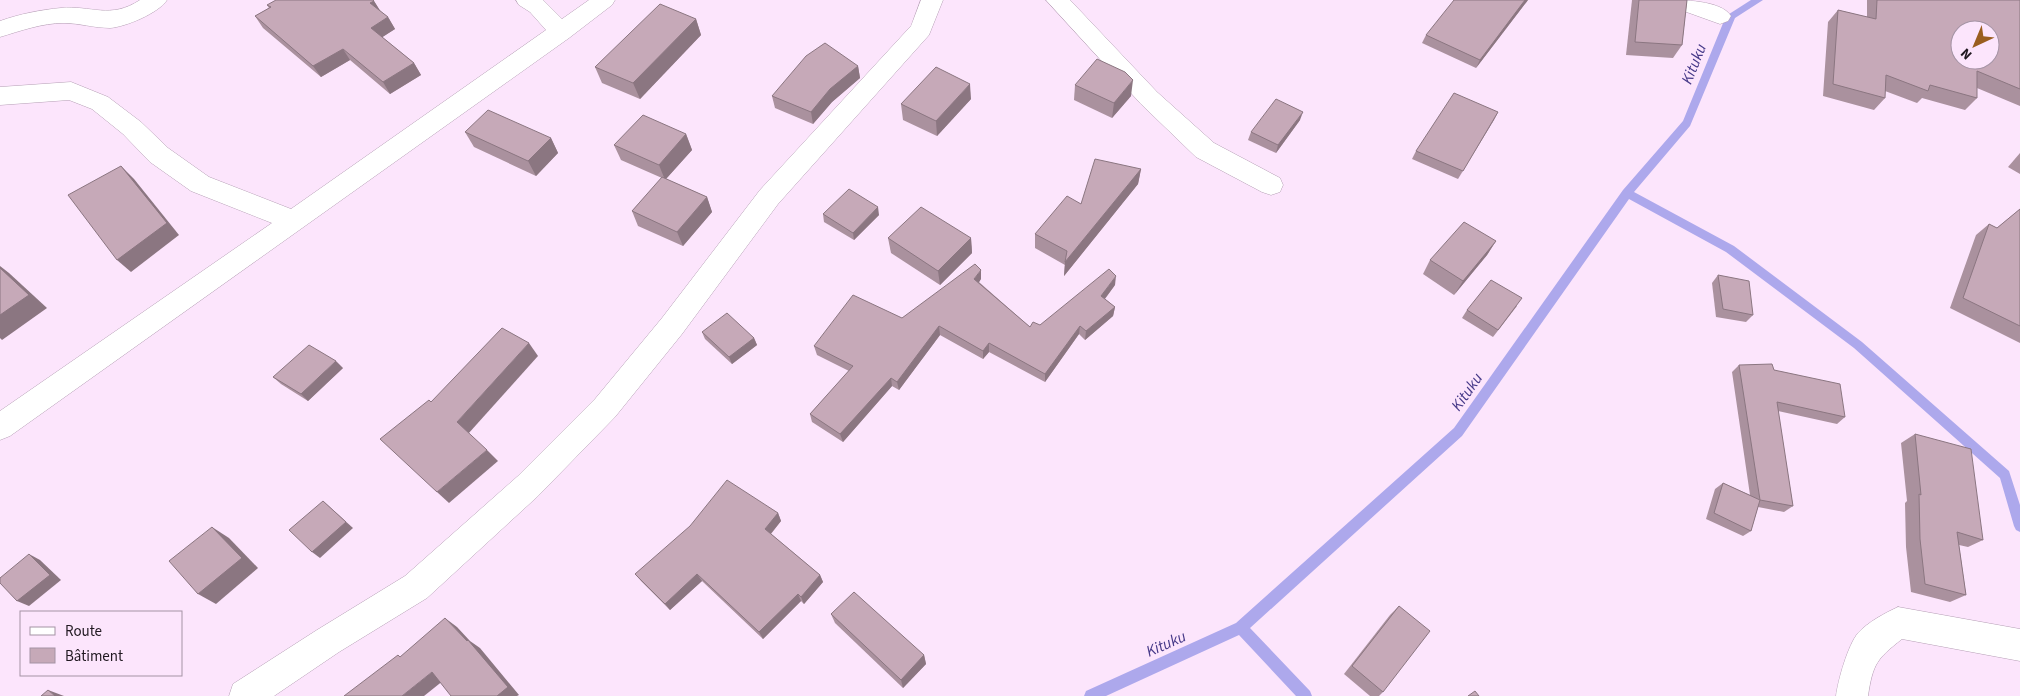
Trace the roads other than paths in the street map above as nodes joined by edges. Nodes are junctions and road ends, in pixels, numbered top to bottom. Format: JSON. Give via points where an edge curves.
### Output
{"nodes":[{"id":1,"x":156,"y":0,"type":"edge"},
{"id":2,"x":527,"y":0,"type":"edge"},
{"id":3,"x":604,"y":0,"type":"edge"},
{"id":4,"x":932,"y":0,"type":"edge"},
{"id":5,"x":1057,"y":0,"type":"edge"},
{"id":6,"x":1675,"y":0,"type":"edge"},
{"id":7,"x":1720,"y":16,"type":"dead end"},
{"id":8,"x":0,"y":29,"type":"edge"},
{"id":9,"x":561,"y":32,"type":"junction"},
{"id":10,"x":0,"y":96,"type":"edge"},
{"id":11,"x":1271,"y":185,"type":"dead end"},
{"id":12,"x":294,"y":222,"type":"junction"},
{"id":13,"x":0,"y":427,"type":"edge"},
{"id":14,"x":2020,"y":645,"type":"edge"},
{"id":15,"x":245,"y":696,"type":"edge"},
{"id":16,"x":1852,"y":696,"type":"edge"}],
"edges":[{"from":1,"to":8,"type":"street","via":[[143,9],[111,20],[63,14]]},
{"from":2,"to":9,"type":"street"},
{"from":3,"to":9,"type":"street"},
{"from":4,"to":15,"type":"street","via":[[921,29],[769,196],[672,326],[599,414],[528,486],[416,587]]},
{"from":5,"to":11,"type":"street","via":[[1150,98],[1205,150]]},
{"from":6,"to":7,"type":"street"},
{"from":9,"to":12,"type":"street"},
{"from":10,"to":12,"type":"street","via":[[71,91],[100,103],[159,155],[200,184]]},
{"from":12,"to":13,"type":"street"},
{"from":14,"to":16,"type":"street","via":[[1898,623],[1869,645],[1855,676]]}]}
